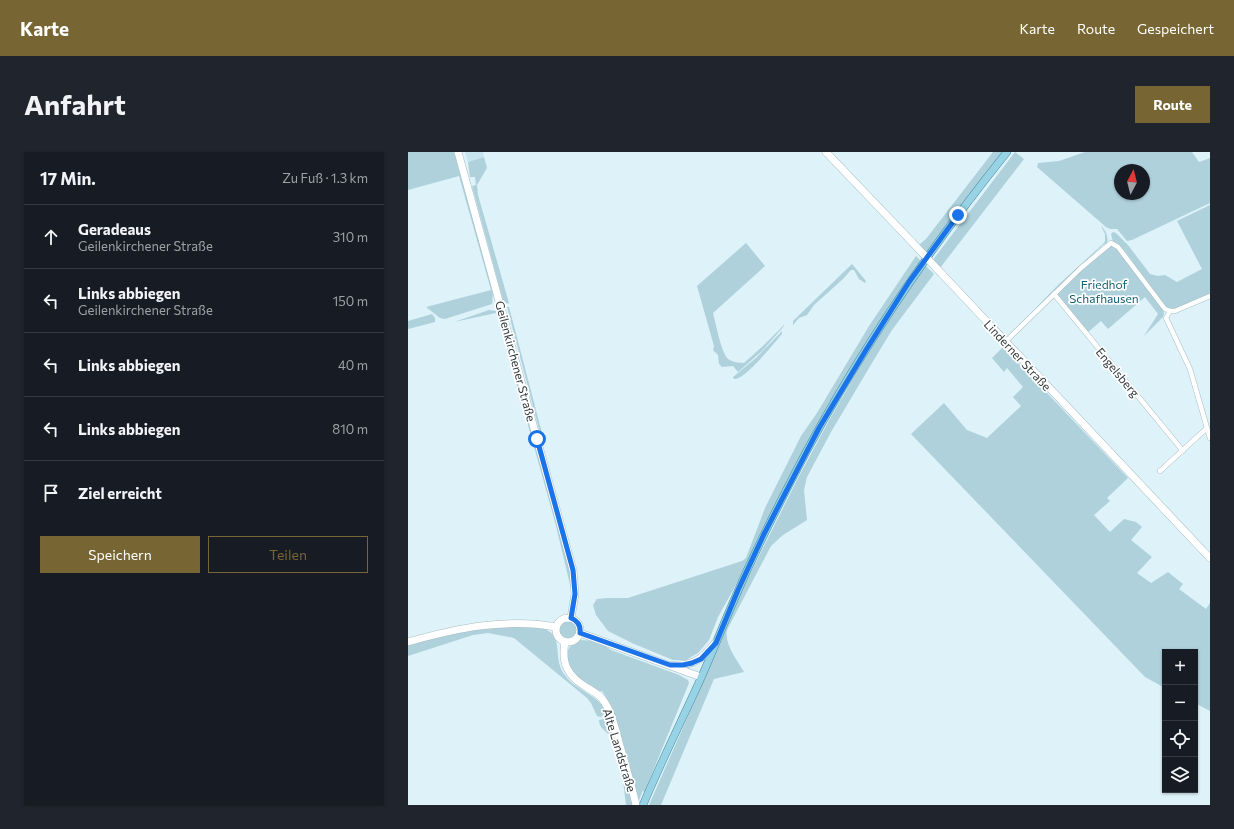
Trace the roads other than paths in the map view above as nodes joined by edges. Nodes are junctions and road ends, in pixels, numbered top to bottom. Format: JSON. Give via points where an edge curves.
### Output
{"nodes":[{"id":1,"x":458,"y":152,"type":"edge"},
{"id":2,"x":826,"y":152,"type":"edge"},
{"id":3,"x":1007,"y":152,"type":"edge"},
{"id":4,"x":1054,"y":294,"type":"junction"},
{"id":5,"x":1210,"y":296,"type":"edge"},
{"id":6,"x":1170,"y":312,"type":"junction"},
{"id":7,"x":1006,"y":342,"type":"junction"},
{"id":8,"x":1207,"y":428,"type":"junction"},
{"id":9,"x":1210,"y":438,"type":"edge"},
{"id":10,"x":1183,"y":450,"type":"junction"},
{"id":11,"x":1160,"y":471,"type":"dead end"},
{"id":12,"x":1210,"y":558,"type":"edge"},
{"id":13,"x":571,"y":618,"type":"junction"},
{"id":14,"x":556,"y":627,"type":"junction"},
{"id":15,"x":580,"y":633,"type":"junction"},
{"id":16,"x":408,"y":642,"type":"edge"},
{"id":17,"x":565,"y":642,"type":"junction"},
{"id":18,"x":716,"y":643,"type":"junction"},
{"id":19,"x":670,"y":665,"type":"junction"},
{"id":20,"x":701,"y":677,"type":"junction"},
{"id":21,"x":636,"y":805,"type":"edge"},
{"id":22,"x":643,"y":805,"type":"edge"}],
"edges":[{"from":1,"to":13,"type":"main road","name":"Geilenkirchener Straße","via":[[573,570],[575,594]]},
{"from":2,"to":7,"type":"main road","name":"Linderner Straße","bridge":true},
{"from":3,"to":18,"type":"main road","via":[[909,282],[819,428],[771,520]]},
{"from":4,"to":6,"type":"street","via":[[1111,243],[1118,247],[1165,309]]},
{"from":4,"to":7,"type":"street"},
{"from":4,"to":10,"type":"street","name":"Engelsberg"},
{"from":5,"to":6,"type":"street"},
{"from":6,"to":8,"type":"street","via":[[1166,318],[1190,368]]},
{"from":7,"to":12,"type":"main road","name":"Linderner Straße"},
{"from":8,"to":9,"type":"street"},
{"from":8,"to":10,"type":"street"},
{"from":10,"to":11,"type":"street"},
{"from":13,"to":14,"type":"main road","via":[[561,620]]},
{"from":13,"to":15,"type":"main road","via":[[578,623]]},
{"from":14,"to":16,"type":"main road","via":[[493,624],[459,629]]},
{"from":14,"to":17,"type":"main road","via":[[558,637]]},
{"from":15,"to":17,"type":"main road","via":[[574,641]]},
{"from":15,"to":19,"type":"main road"},
{"from":17,"to":21,"type":"main road","name":"Alte Landstraße","via":[[563,653],[567,670],[575,680],[603,699],[607,707]]},
{"from":18,"to":19,"type":"main road","via":[[701,659],[683,665]]},
{"from":18,"to":20,"type":"main road"},
{"from":19,"to":20,"type":"main road"},
{"from":20,"to":22,"type":"main road"}]}
